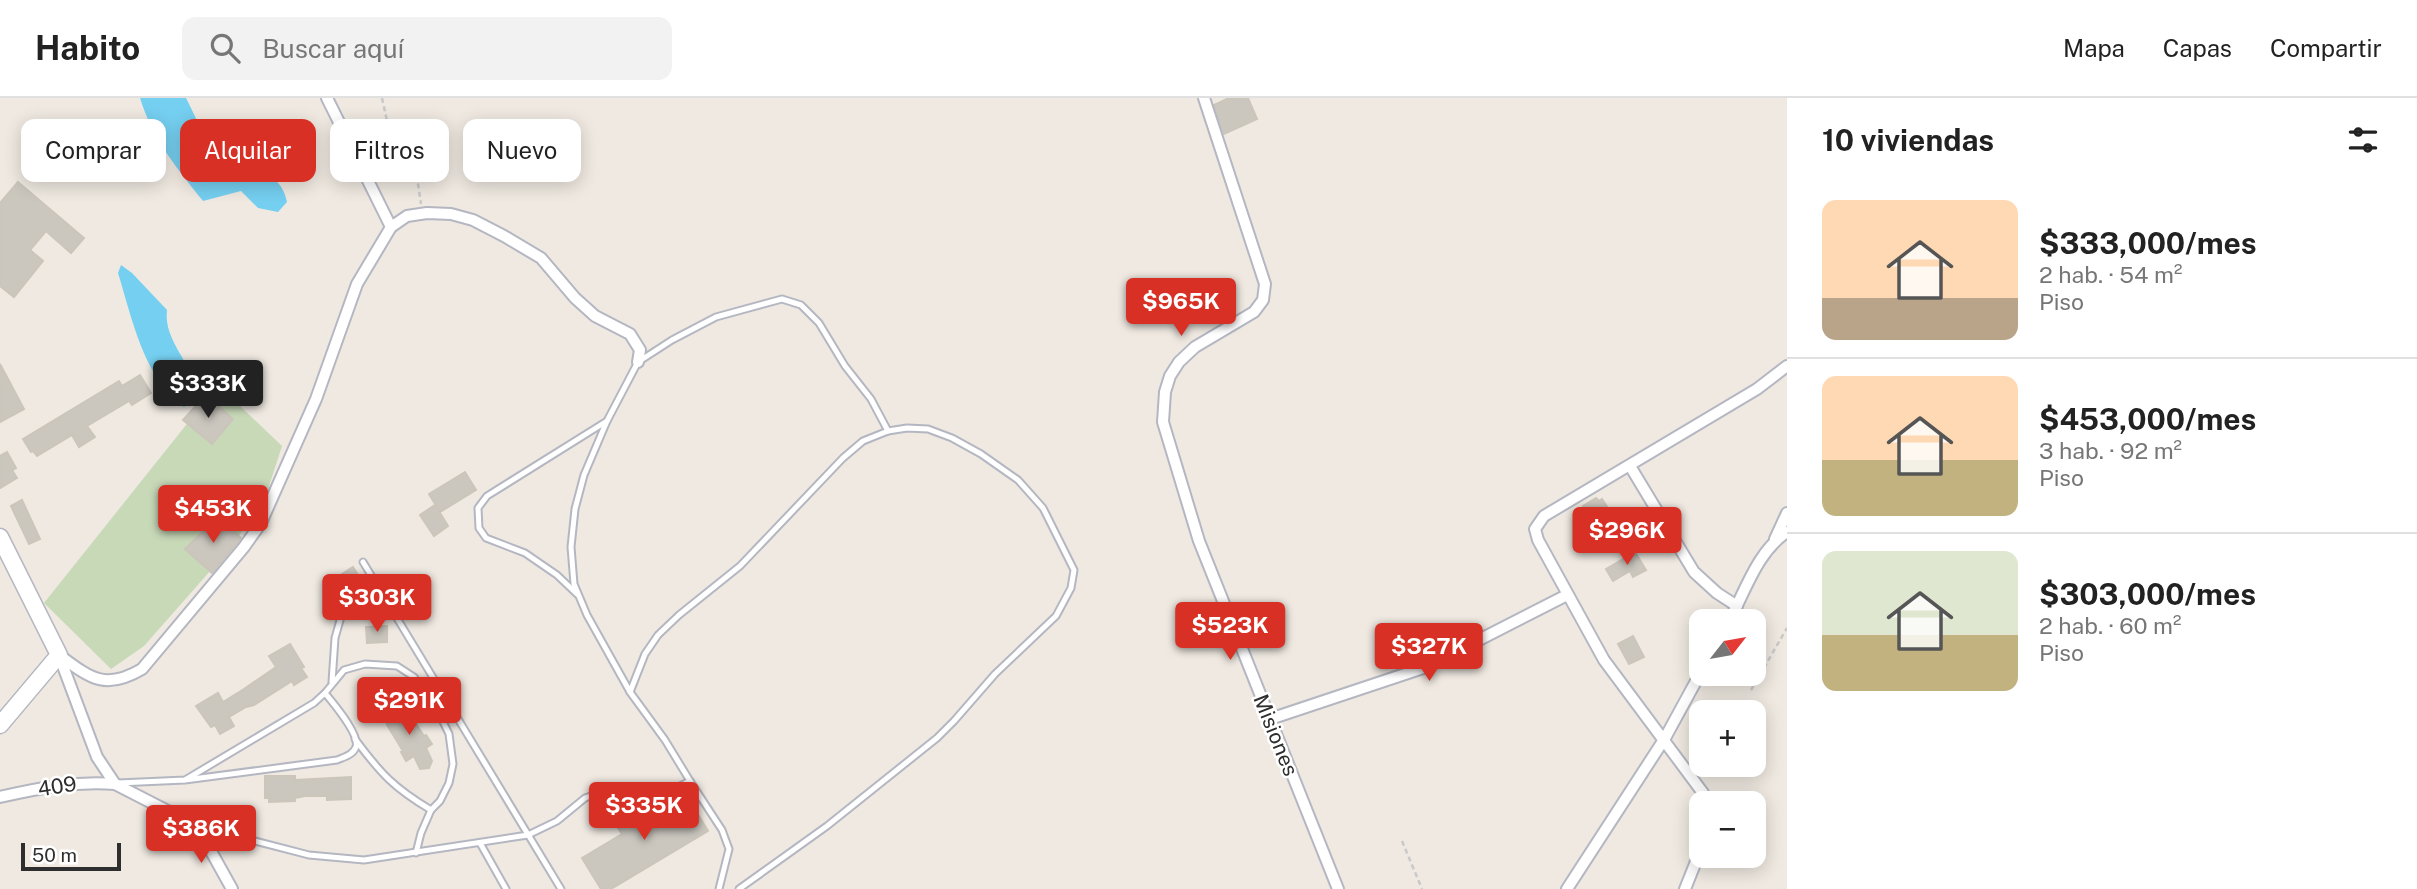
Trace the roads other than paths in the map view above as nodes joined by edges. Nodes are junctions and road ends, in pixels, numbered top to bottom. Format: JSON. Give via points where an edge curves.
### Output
{"nodes":[{"id":1,"x":327,"y":98,"type":"edge"},
{"id":2,"x":1204,"y":98,"type":"edge"},
{"id":3,"x":391,"y":228,"type":"junction"},
{"id":4,"x":638,"y":362,"type":"junction"},
{"id":5,"x":1787,"y":366,"type":"edge"},
{"id":6,"x":607,"y":421,"type":"junction"},
{"id":7,"x":888,"y":431,"type":"junction"},
{"id":8,"x":1630,"y":466,"type":"junction"},
{"id":9,"x":1787,"y":513,"type":"edge"},
{"id":10,"x":1787,"y":531,"type":"edge"},
{"id":11,"x":0,"y":537,"type":"edge"},
{"id":12,"x":1773,"y":541,"type":"junction"},
{"id":13,"x":363,"y":562,"type":"dead end"},
{"id":14,"x":1567,"y":595,"type":"junction"},
{"id":15,"x":579,"y":596,"type":"junction"},
{"id":16,"x":1737,"y":607,"type":"joint"},
{"id":17,"x":342,"y":613,"type":"dead end"},
{"id":18,"x":59,"y":655,"type":"junction"},
{"id":19,"x":331,"y":684,"type":"junction"},
{"id":20,"x":1693,"y":686,"type":"edge"},
{"id":21,"x":630,"y":692,"type":"junction"},
{"id":22,"x":325,"y":693,"type":"junction"},
{"id":23,"x":1269,"y":719,"type":"junction"},
{"id":24,"x":0,"y":725,"type":"edge"},
{"id":25,"x":1665,"y":738,"type":"junction"},
{"id":26,"x":355,"y":739,"type":"junction"},
{"id":27,"x":185,"y":780,"type":"junction"},
{"id":28,"x":690,"y":781,"type":"junction"},
{"id":29,"x":115,"y":784,"type":"junction"},
{"id":30,"x":1702,"y":791,"type":"edge"},
{"id":31,"x":0,"y":797,"type":"edge"},
{"id":32,"x":431,"y":810,"type":"junction"},
{"id":33,"x":197,"y":826,"type":"junction"},
{"id":34,"x":528,"y":835,"type":"junction"},
{"id":35,"x":480,"y":843,"type":"junction"},
{"id":36,"x":416,"y":853,"type":"junction"},
{"id":37,"x":1693,"y":868,"type":"edge"},
{"id":38,"x":232,"y":889,"type":"edge"},
{"id":39,"x":506,"y":889,"type":"edge"},
{"id":40,"x":561,"y":889,"type":"edge"},
{"id":41,"x":719,"y":889,"type":"edge"},
{"id":42,"x":738,"y":889,"type":"edge"},
{"id":43,"x":1338,"y":889,"type":"edge"},
{"id":44,"x":1567,"y":889,"type":"edge"},
{"id":45,"x":1685,"y":889,"type":"edge"}],
"edges":[{"from":1,"to":3,"type":"street"},
{"from":2,"to":23,"type":"street","name":"Misiones","via":[[1265,284],[1263,300],[1254,312],[1195,347],[1179,362],[1165,391],[1163,422],[1199,541]]},
{"from":3,"to":4,"type":"street","via":[[407,216],[423,214],[473,220],[541,258],[595,316],[630,334],[640,350]]},
{"from":3,"to":18,"type":"street","via":[[357,284],[277,490],[244,547],[142,669],[105,682]]},
{"from":4,"to":6,"type":"lane"},
{"from":4,"to":7,"type":"lane","via":[[716,317],[782,299],[801,306],[819,323]]},
{"from":5,"to":8,"type":"street"},
{"from":6,"to":15,"type":"lane","via":[[575,509],[571,547]]},
{"from":6,"to":15,"type":"lane","via":[[487,496],[478,508],[479,528],[486,538],[525,553]]},
{"from":7,"to":21,"type":"lane","via":[[863,441],[843,458],[740,566],[658,635]]},
{"from":7,"to":42,"type":"lane","via":[[928,429],[981,454],[1018,480],[1043,508],[1064,548],[1074,570],[1071,588],[1056,617],[995,674],[937,738]]},
{"from":8,"to":14,"type":"street","via":[[1537,524],[1538,540]]},
{"from":8,"to":16,"type":"street","via":[[1694,572]]},
{"from":9,"to":12,"type":"street"},
{"from":10,"to":12,"type":"street"},
{"from":11,"to":18,"type":"main road"},
{"from":12,"to":16,"type":"street"},
{"from":13,"to":34,"type":"lane"},
{"from":14,"to":23,"type":"street","via":[[1426,667]]},
{"from":14,"to":25,"type":"street","via":[[1604,660]]},
{"from":15,"to":21,"type":"lane"},
{"from":17,"to":19,"type":"lane"},
{"from":18,"to":24,"type":"main road"},
{"from":18,"to":29,"type":"street","via":[[97,757]]},
{"from":19,"to":22,"type":"lane"},
{"from":19,"to":32,"type":"lane","via":[[344,670],[365,664],[397,666],[414,677],[435,703],[449,734],[453,764],[449,783]]},
{"from":20,"to":25,"type":"street"},
{"from":21,"to":28,"type":"lane"},
{"from":22,"to":26,"type":"lane"},
{"from":22,"to":27,"type":"lane"},
{"from":23,"to":43,"type":"street","name":"Misiones"},
{"from":25,"to":30,"type":"street"},
{"from":25,"to":44,"type":"street"},
{"from":26,"to":27,"type":"lane","via":[[350,755],[337,760]]},
{"from":26,"to":32,"type":"lane","via":[[382,775]]},
{"from":27,"to":29,"type":"lane"},
{"from":28,"to":34,"type":"lane","via":[[677,788],[586,798],[557,821]]},
{"from":28,"to":41,"type":"lane","via":[[729,849]]},
{"from":29,"to":31,"type":"street","name":"409","via":[[55,785]]},
{"from":29,"to":33,"type":"street"},
{"from":32,"to":36,"type":"lane"},
{"from":33,"to":36,"type":"lane","via":[[309,855],[364,860]]},
{"from":33,"to":38,"type":"street"},
{"from":34,"to":35,"type":"lane"},
{"from":34,"to":40,"type":"lane"},
{"from":35,"to":36,"type":"lane"},
{"from":35,"to":39,"type":"lane"},
{"from":37,"to":45,"type":"street"}]}
